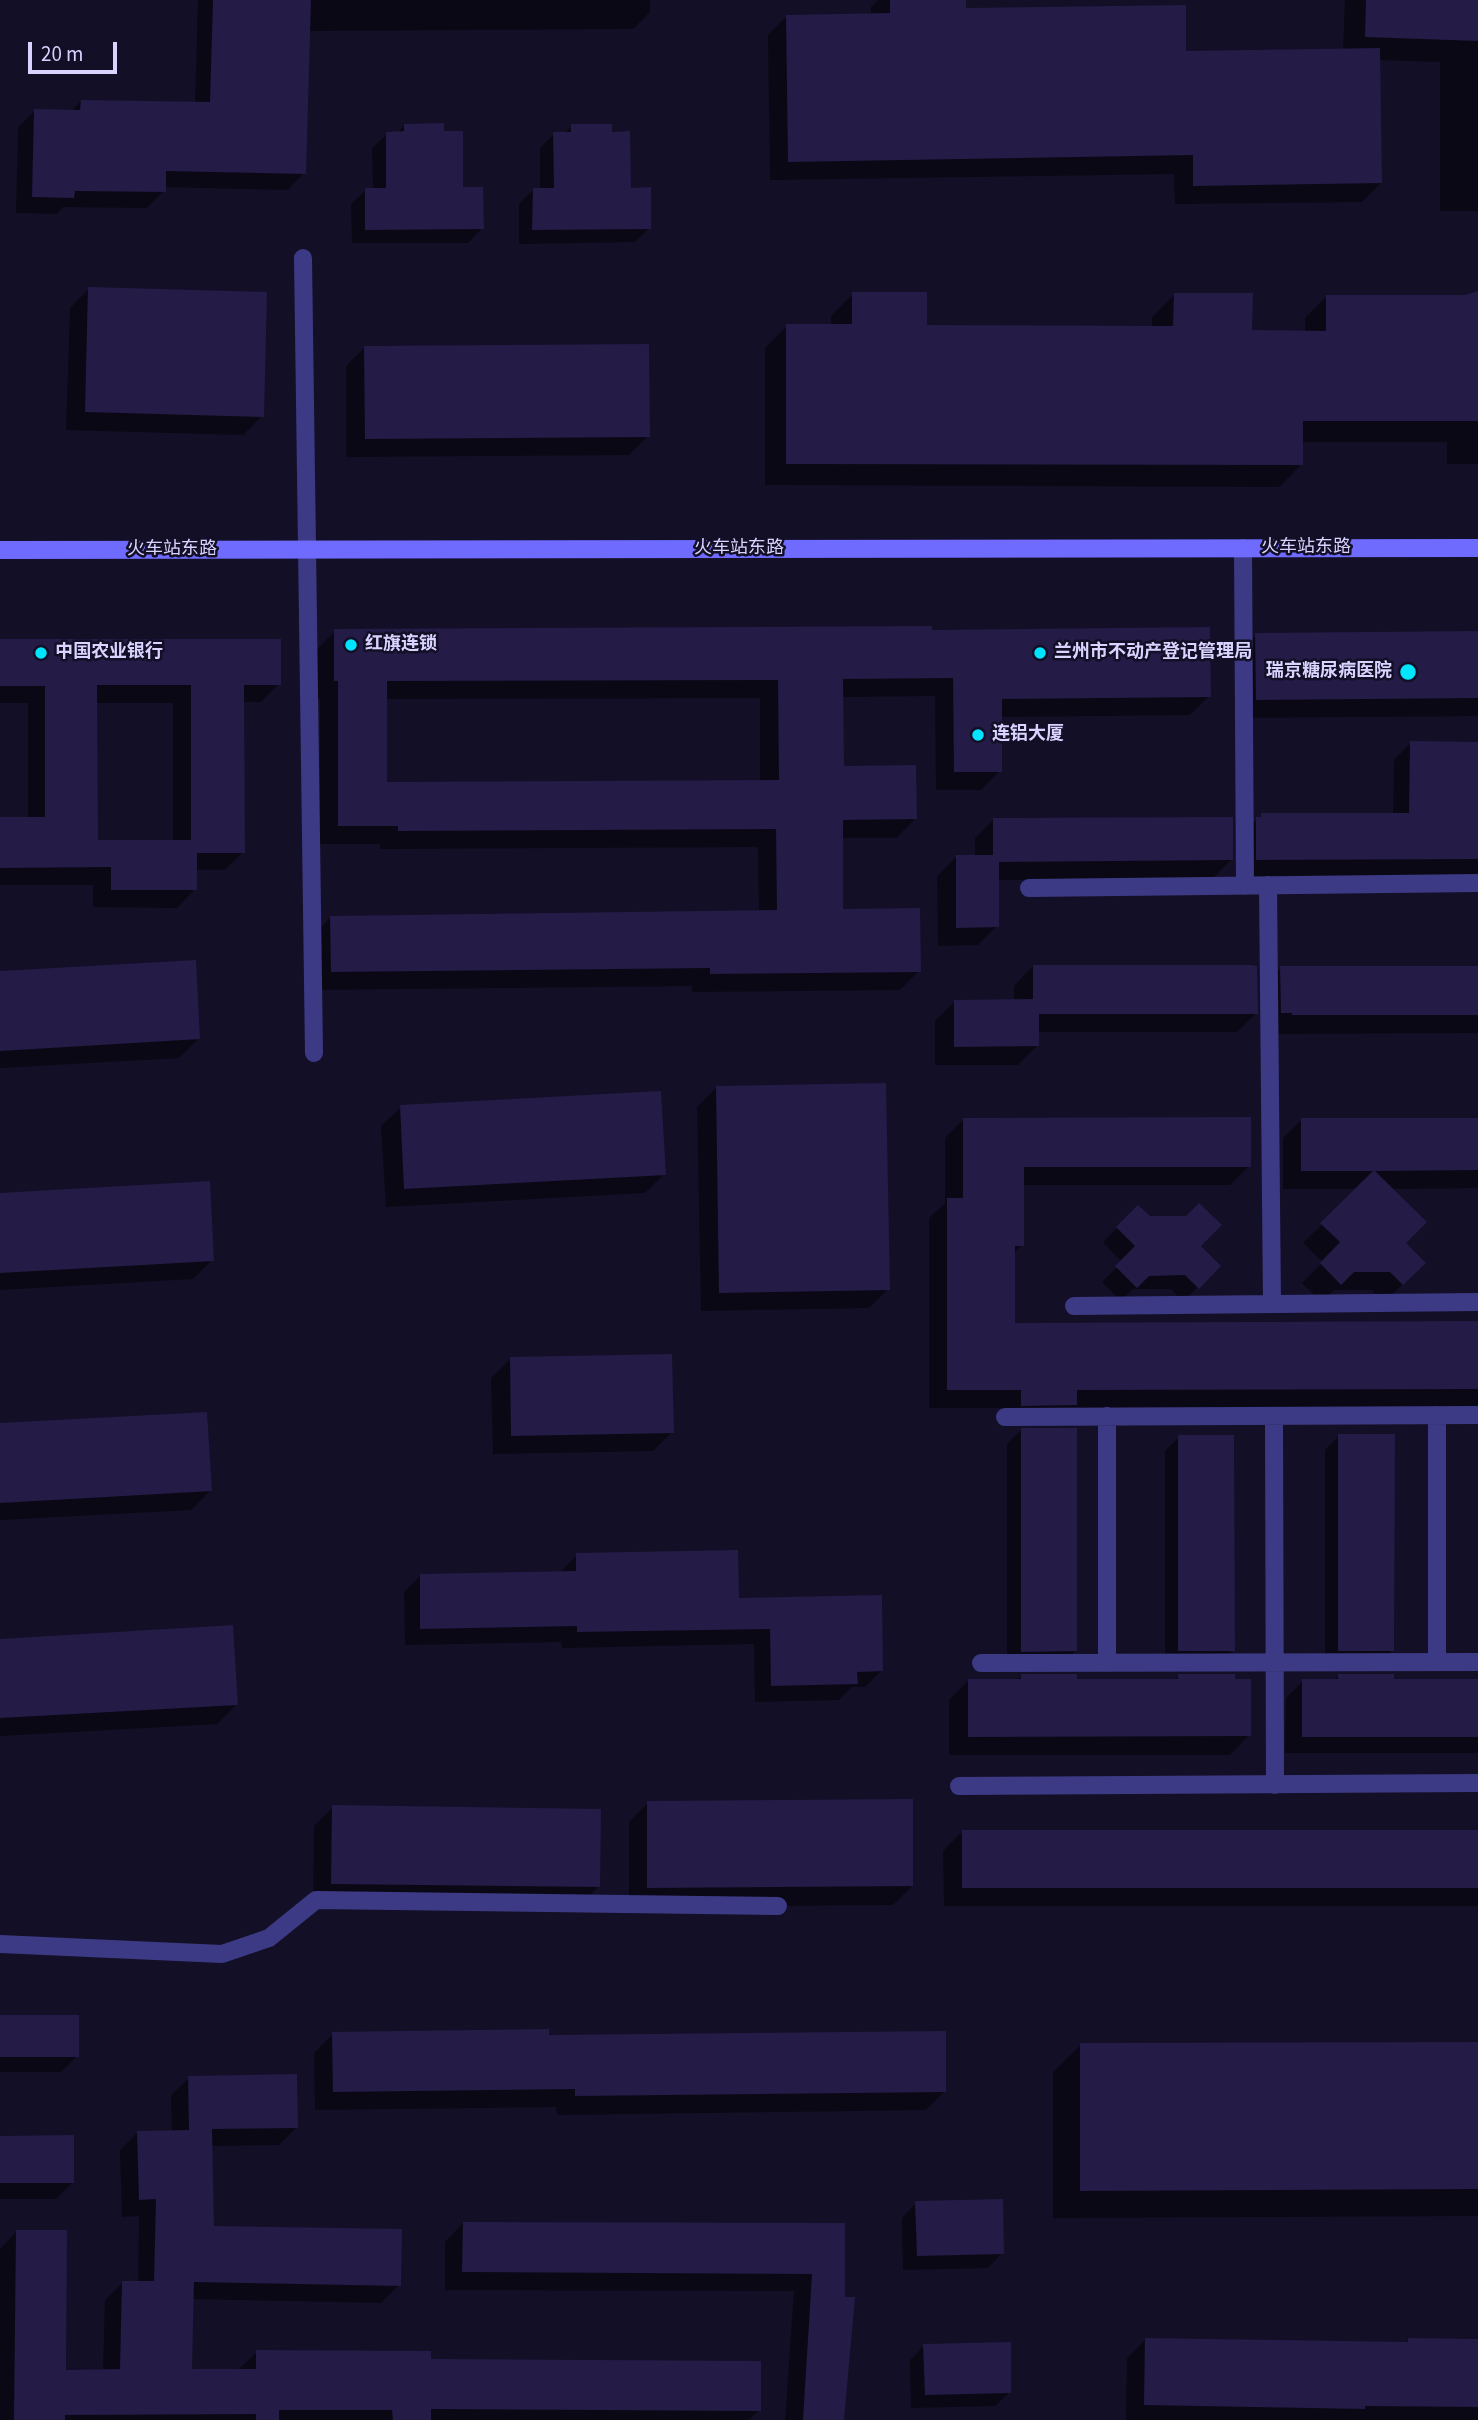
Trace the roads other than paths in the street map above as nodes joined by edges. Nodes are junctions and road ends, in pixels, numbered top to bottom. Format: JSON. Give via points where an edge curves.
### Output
{"nodes":[{"id":1,"x":303,"y":258,"type":"dead end"},
{"id":2,"x":1243,"y":548,"type":"junction"},
{"id":3,"x":1478,"y":548,"type":"edge"},
{"id":4,"x":0,"y":550,"type":"edge"},
{"id":5,"x":306,"y":550,"type":"junction"},
{"id":6,"x":1478,"y":883,"type":"edge"},
{"id":7,"x":1268,"y":885,"type":"junction"},
{"id":8,"x":1245,"y":886,"type":"junction"},
{"id":9,"x":1029,"y":888,"type":"dead end"},
{"id":10,"x":314,"y":1054,"type":"dead end"},
{"id":11,"x":1478,"y":1302,"type":"edge"},
{"id":12,"x":1272,"y":1304,"type":"junction"},
{"id":13,"x":1074,"y":1306,"type":"dead end"},
{"id":14,"x":1437,"y":1415,"type":"junction"},
{"id":15,"x":1478,"y":1415,"type":"edge"},
{"id":16,"x":1107,"y":1416,"type":"junction"},
{"id":17,"x":1274,"y":1416,"type":"junction"},
{"id":18,"x":1005,"y":1417,"type":"dead end"},
{"id":19,"x":1274,"y":1662,"type":"junction"},
{"id":20,"x":1437,"y":1662,"type":"junction"},
{"id":21,"x":1478,"y":1662,"type":"edge"},
{"id":22,"x":981,"y":1663,"type":"dead end"},
{"id":23,"x":1107,"y":1663,"type":"junction"},
{"id":24,"x":1478,"y":1783,"type":"edge"},
{"id":25,"x":1275,"y":1784,"type":"junction"},
{"id":26,"x":959,"y":1786,"type":"dead end"},
{"id":27,"x":778,"y":1906,"type":"dead end"},
{"id":28,"x":0,"y":1944,"type":"edge"}],
"edges":[{"from":1,"to":5,"type":"street"},
{"from":2,"to":3,"type":"main road","name":"火车站东路"},
{"from":2,"to":5,"type":"main road","name":"火车站东路"},
{"from":2,"to":8,"type":"street"},
{"from":4,"to":5,"type":"main road","name":"火车站东路"},
{"from":5,"to":10,"type":"street"},
{"from":6,"to":7,"type":"street"},
{"from":7,"to":8,"type":"street"},
{"from":7,"to":12,"type":"street"},
{"from":8,"to":9,"type":"street"},
{"from":11,"to":12,"type":"street"},
{"from":12,"to":13,"type":"street"},
{"from":14,"to":15,"type":"street"},
{"from":14,"to":17,"type":"street"},
{"from":14,"to":20,"type":"street"},
{"from":16,"to":17,"type":"street"},
{"from":16,"to":18,"type":"street"},
{"from":16,"to":23,"type":"street"},
{"from":17,"to":19,"type":"street"},
{"from":19,"to":20,"type":"street"},
{"from":19,"to":23,"type":"street"},
{"from":19,"to":25,"type":"street"},
{"from":20,"to":21,"type":"street"},
{"from":22,"to":23,"type":"street"},
{"from":24,"to":25,"type":"street"},
{"from":25,"to":26,"type":"street"},
{"from":27,"to":28,"type":"street","via":[[316,1900],[269,1938],[222,1954]]}]}
